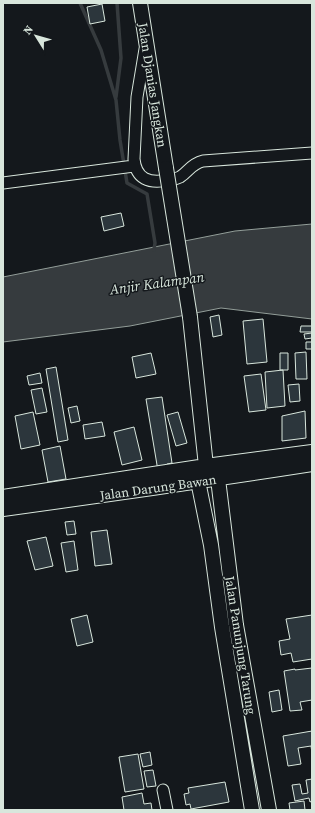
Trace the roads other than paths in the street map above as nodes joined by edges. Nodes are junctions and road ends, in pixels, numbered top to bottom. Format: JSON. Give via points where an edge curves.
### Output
{"nodes":[{"id":1,"x":140,"y":3,"type":"edge"},
{"id":2,"x":146,"y":39,"type":"junction"},
{"id":3,"x":312,"y":153,"type":"edge"},
{"id":4,"x":134,"y":166,"type":"junction"},
{"id":5,"x":3,"y":183,"type":"edge"},
{"id":6,"x":312,"y":452,"type":"edge"},
{"id":7,"x":312,"y":464,"type":"edge"},
{"id":8,"x":206,"y":466,"type":"junction"},
{"id":9,"x":218,"y":479,"type":"junction"},
{"id":10,"x":198,"y":481,"type":"junction"},
{"id":11,"x":105,"y":488,"type":"junction"},
{"id":12,"x":3,"y":497,"type":"edge"},
{"id":13,"x":3,"y":509,"type":"edge"},
{"id":14,"x":229,"y":626,"type":"junction"},
{"id":15,"x":256,"y":744,"type":"junction"},
{"id":16,"x":242,"y":748,"type":"junction"},
{"id":17,"x":163,"y":790,"type":"dead end"},
{"id":18,"x":167,"y":810,"type":"edge"},
{"id":19,"x":252,"y":810,"type":"edge"},
{"id":20,"x":269,"y":810,"type":"edge"}],
"edges":[{"from":1,"to":2,"type":"street","name":"Jalan Djanias Jangkan"},
{"from":2,"to":4,"type":"street","via":[[137,97]]},
{"from":2,"to":8,"type":"street","name":"Jalan Djanias Jangkan","bridge":true,"via":[[190,318]]},
{"from":3,"to":4,"type":"street","via":[[203,161],[193,165],[176,179],[157,182],[141,177]]},
{"from":4,"to":5,"type":"street"},
{"from":6,"to":8,"type":"street","name":"Jalan Darung Bawan"},
{"from":7,"to":9,"type":"street","name":"Jalan Darung Bawan"},
{"from":8,"to":11,"type":"street","name":"Jalan Darung Bawan"},
{"from":9,"to":10,"type":"street","name":"Jalan Darung Bawan"},
{"from":9,"to":14,"type":"street","name":"Jalan Panunjung Tarung"},
{"from":10,"to":11,"type":"street","name":"Jalan Darung Bawan"},
{"from":10,"to":14,"type":"street","name":"Jalan Panunjung Tarung"},
{"from":11,"to":12,"type":"street","name":"Jalan Darung Bawan"},
{"from":11,"to":13,"type":"street","name":"Jalan Darung Bawan"},
{"from":14,"to":15,"type":"street","name":"Jalan Panunjung Tarung"},
{"from":14,"to":16,"type":"street","name":"Jalan Panunjung Tarung"},
{"from":15,"to":16,"type":"street"},
{"from":15,"to":20,"type":"street","name":"Jalan Panunjung Tarung"},
{"from":16,"to":19,"type":"street","name":"Jalan Panunjung Tarung"},
{"from":17,"to":18,"type":"street"}]}
